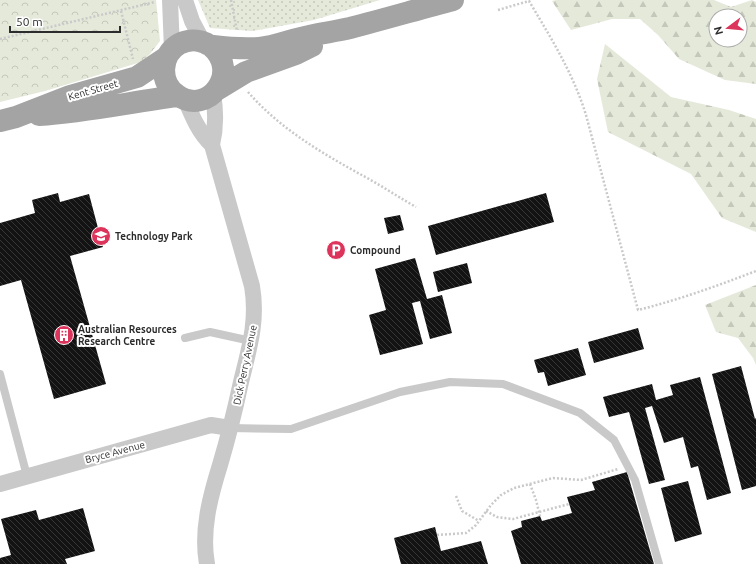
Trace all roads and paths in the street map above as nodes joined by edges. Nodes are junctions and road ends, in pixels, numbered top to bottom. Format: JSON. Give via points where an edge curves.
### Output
{"nodes":[{"id":1,"x":185,"y":0,"type":"edge"},
{"id":2,"x":453,"y":0,"type":"edge"},
{"id":3,"x":162,"y":1,"type":"edge"},
{"id":4,"x":498,"y":10,"type":"dead end"},
{"id":5,"x":121,"y":11,"type":"junction"},
{"id":6,"x":349,"y":28,"type":"junction"},
{"id":7,"x":0,"y":39,"type":"edge"},
{"id":8,"x":207,"y":44,"type":"junction"},
{"id":9,"x":170,"y":53,"type":"junction"},
{"id":10,"x":137,"y":77,"type":"junction"},
{"id":11,"x":215,"y":91,"type":"junction"},
{"id":12,"x":246,"y":91,"type":"dead end"},
{"id":13,"x":181,"y":98,"type":"junction"},
{"id":14,"x":8,"y":119,"type":"edge"},
{"id":15,"x":212,"y":145,"type":"junction"},
{"id":16,"x":416,"y":207,"type":"dead end"},
{"id":17,"x":756,"y":271,"type":"edge"},
{"id":18,"x":185,"y":338,"type":"dead end"},
{"id":19,"x":251,"y":341,"type":"junction"},
{"id":20,"x":0,"y":374,"type":"edge"},
{"id":21,"x":230,"y":428,"type":"junction"},
{"id":22,"x":629,"y":469,"type":"junction"},
{"id":23,"x":27,"y":476,"type":"junction"},
{"id":24,"x":0,"y":484,"type":"edge"},
{"id":25,"x":530,"y":484,"type":"junction"},
{"id":26,"x":456,"y":496,"type":"dead end"},
{"id":27,"x":569,"y":504,"type":"dead end"},
{"id":28,"x":486,"y":511,"type":"junction"},
{"id":29,"x":540,"y":514,"type":"junction"},
{"id":30,"x":479,"y":521,"type":"junction"},
{"id":31,"x":437,"y":535,"type":"dead end"},
{"id":32,"x":207,"y":564,"type":"edge"},
{"id":33,"x":659,"y":564,"type":"edge"}],
"edges":[{"from":1,"to":8,"type":"street","via":[[192,21]]},
{"from":2,"to":6,"type":"main road"},
{"from":3,"to":5,"type":"path"},
{"from":3,"to":9,"type":"street"},
{"from":4,"to":17,"type":"path","via":[[528,1],[571,74],[586,115],[638,310],[698,293]]},
{"from":5,"to":7,"type":"path"},
{"from":5,"to":10,"type":"path"},
{"from":6,"to":8,"type":"main road","via":[[261,48],[240,49]]},
{"from":6,"to":11,"type":"main road","via":[[296,54],[246,72]]},
{"from":8,"to":9,"type":"main road","via":[[186,41]]},
{"from":8,"to":11,"type":"main road","via":[[220,57],[223,66],[223,75]]},
{"from":9,"to":10,"type":"main road","name":"Kent Street"},
{"from":9,"to":13,"type":"main road","via":[[164,65],[165,78],[168,86]]},
{"from":10,"to":14,"type":"main road","name":"Kent Street","via":[[70,96]]},
{"from":11,"to":13,"type":"main road","via":[[200,100]]},
{"from":11,"to":15,"type":"street","name":"Dick Perry Avenue","via":[[215,134]]},
{"from":12,"to":16,"type":"path","via":[[263,109],[303,140]]},
{"from":13,"to":14,"type":"main road","name":"Kent Street","via":[[143,100],[70,113]]},
{"from":13,"to":15,"type":"street","name":"Dick Perry Avenue","via":[[204,137]]},
{"from":15,"to":19,"type":"street","name":"Dick Perry Avenue","via":[[252,286],[255,311]]},
{"from":18,"to":19,"type":"lane","via":[[210,332]]},
{"from":19,"to":21,"type":"street","name":"Dick Perry Avenue"},
{"from":20,"to":23,"type":"lane"},
{"from":21,"to":22,"type":"lane","via":[[291,429],[400,392],[450,382],[502,384],[580,413],[614,440]]},
{"from":21,"to":23,"type":"street","name":"Bryce Avenue","via":[[210,425]]},
{"from":21,"to":32,"type":"street","name":"Dick Perry Avenue","via":[[205,531]]},
{"from":22,"to":25,"type":"path","via":[[581,480],[553,478]]},
{"from":22,"to":33,"type":"lane","via":[[635,480]]},
{"from":23,"to":24,"type":"street","name":"Bryce Avenue"},
{"from":25,"to":28,"type":"path","via":[[501,495]]},
{"from":25,"to":29,"type":"path"},
{"from":26,"to":30,"type":"path","via":[[462,511]]},
{"from":27,"to":29,"type":"path"},
{"from":28,"to":29,"type":"path","via":[[497,517],[513,519]]},
{"from":28,"to":30,"type":"path"},
{"from":30,"to":31,"type":"path","via":[[466,533]]}]}
